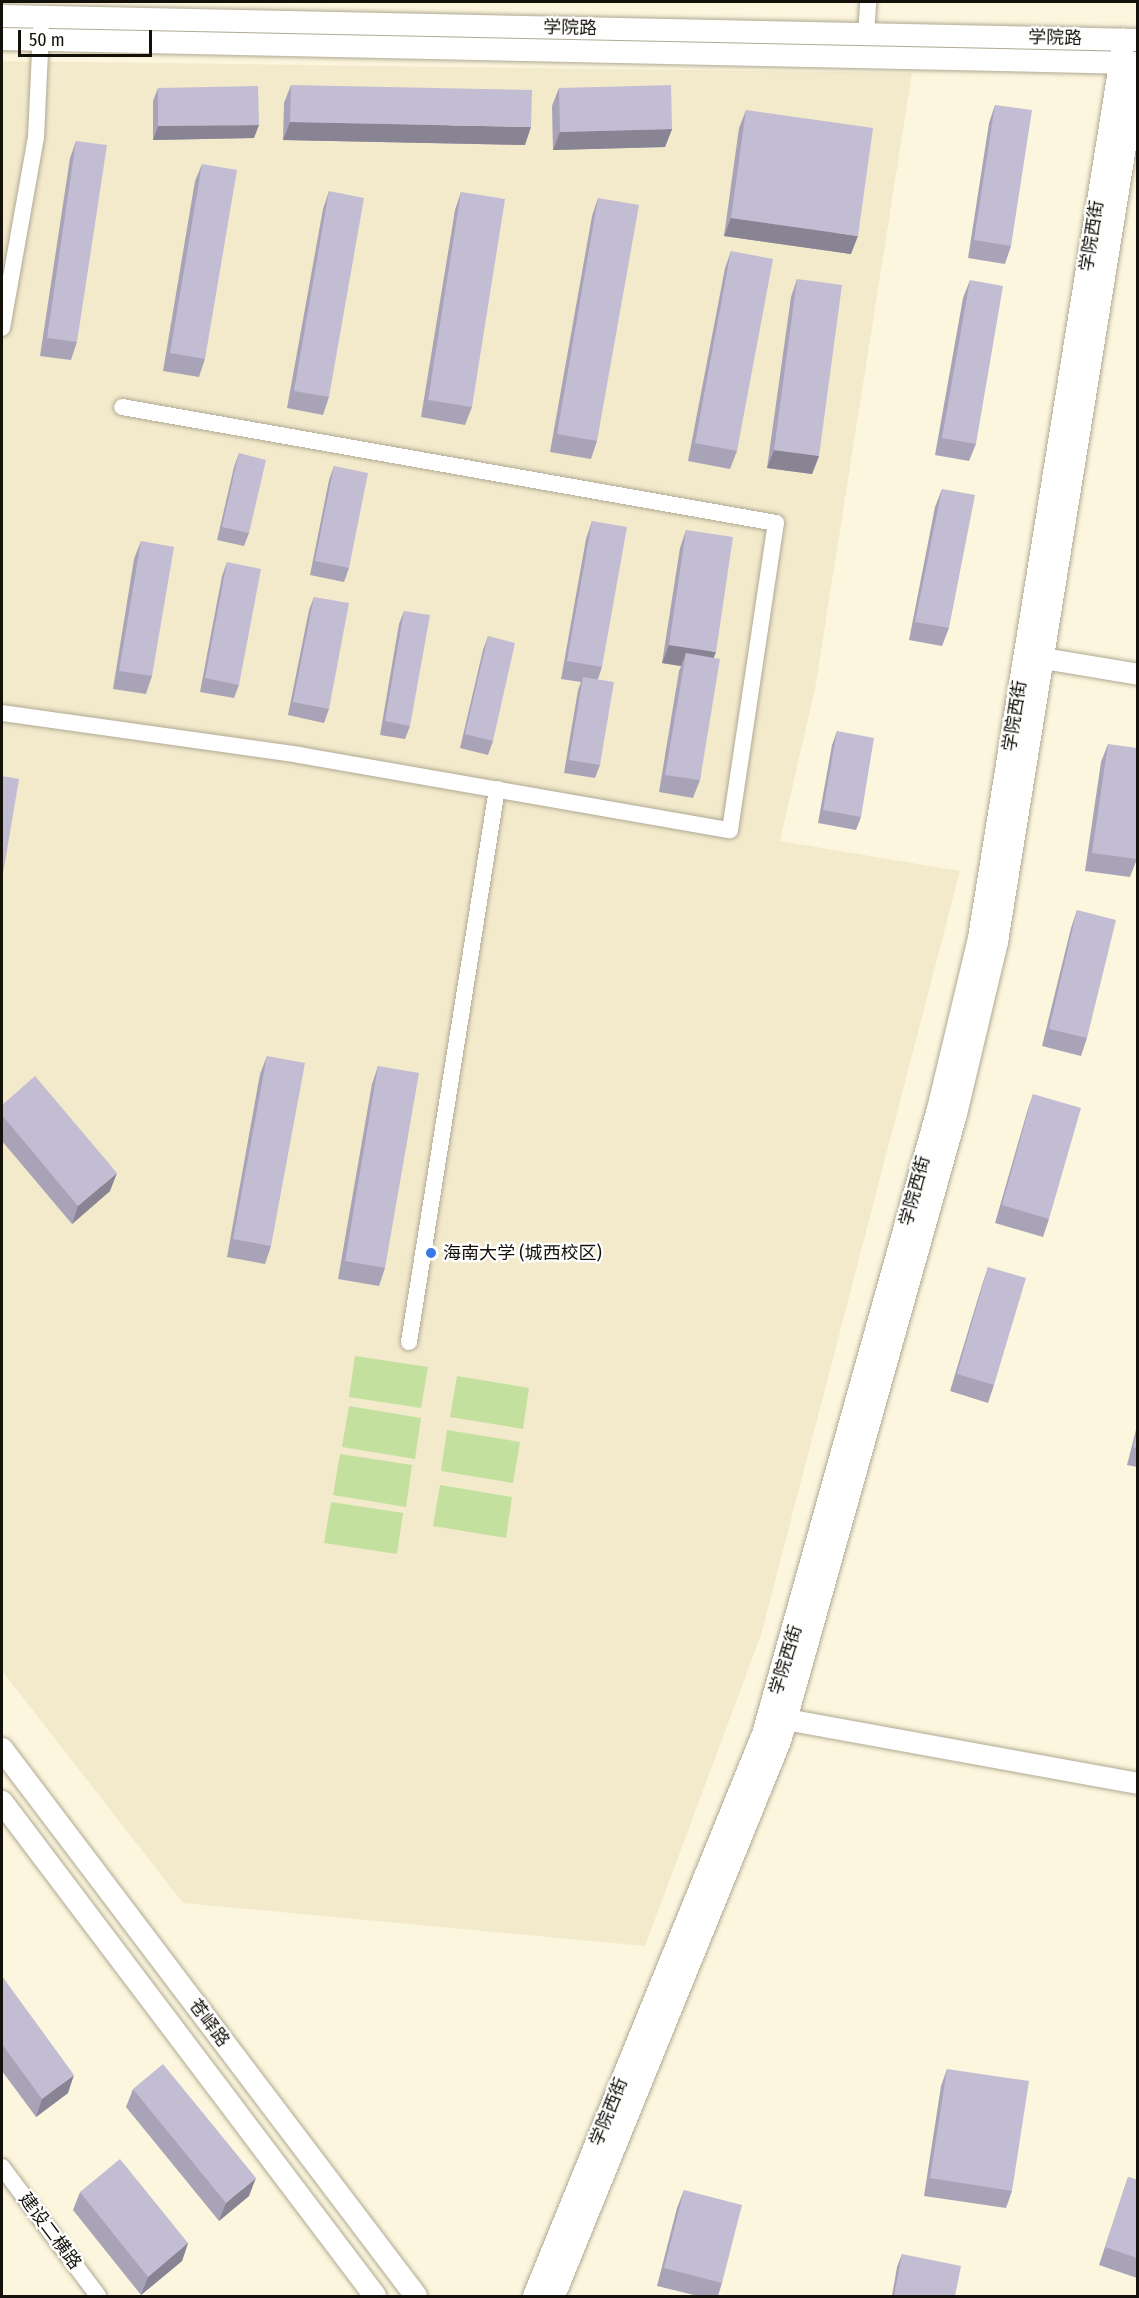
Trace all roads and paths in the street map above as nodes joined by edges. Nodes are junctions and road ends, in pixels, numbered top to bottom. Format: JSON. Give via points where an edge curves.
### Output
{"nodes":[{"id":1,"x":868,"y":2,"type":"edge"},
{"id":2,"x":2,"y":16,"type":"edge"},
{"id":3,"x":41,"y":17,"type":"junction"},
{"id":4,"x":866,"y":34,"type":"junction"},
{"id":5,"x":2,"y":39,"type":"edge"},
{"id":6,"x":40,"y":40,"type":"junction"},
{"id":7,"x":1131,"y":40,"type":"edge"},
{"id":8,"x":1132,"y":64,"type":"edge"},
{"id":9,"x":2,"y":328,"type":"edge"},
{"id":10,"x":122,"y":406,"type":"dead end"},
{"id":11,"x":1034,"y":656,"type":"junction"},
{"id":12,"x":1137,"y":674,"type":"edge"},
{"id":13,"x":2,"y":713,"type":"edge"},
{"id":14,"x":497,"y":789,"type":"junction"},
{"id":15,"x":409,"y":1342,"type":"dead end"},
{"id":16,"x":778,"y":1718,"type":"junction"},
{"id":17,"x":2,"y":1749,"type":"edge"},
{"id":18,"x":1137,"y":1784,"type":"edge"},
{"id":19,"x":2,"y":1802,"type":"edge"},
{"id":20,"x":2,"y":2167,"type":"edge"},
{"id":21,"x":98,"y":2296,"type":"edge"},
{"id":22,"x":375,"y":2296,"type":"edge"},
{"id":23,"x":416,"y":2296,"type":"edge"},
{"id":24,"x":534,"y":2296,"type":"edge"},
{"id":25,"x":554,"y":2296,"type":"edge"}],
"edges":[{"from":1,"to":4,"type":"street"},
{"from":2,"to":3,"type":"main road","name":"学院路"},
{"from":3,"to":4,"type":"main road","name":"学院路"},
{"from":3,"to":6,"type":"street"},
{"from":4,"to":7,"type":"main road","name":"学院路"},
{"from":5,"to":6,"type":"main road","name":"学院路"},
{"from":6,"to":8,"type":"main road","name":"学院路"},
{"from":6,"to":9,"type":"street","via":[[36,136]]},
{"from":7,"to":8,"type":"main road","name":"学院西街"},
{"from":8,"to":11,"type":"main road","name":"学院西街"},
{"from":10,"to":14,"type":"street","via":[[776,523],[730,830]]},
{"from":11,"to":12,"type":"street"},
{"from":11,"to":16,"type":"main road","name":"学院西街","via":[[997,942],[956,1114]]},
{"from":13,"to":14,"type":"street"},
{"from":14,"to":15,"type":"street"},
{"from":16,"to":18,"type":"street"},
{"from":16,"to":24,"type":"main road","name":"学院西街"},
{"from":16,"to":25,"type":"main road","name":"学院西街"},
{"from":17,"to":23,"type":"main road","name":"苍峄路"},
{"from":19,"to":22,"type":"main road","name":"苍峄路"},
{"from":20,"to":21,"type":"street","name":"建设二横路"}]}
